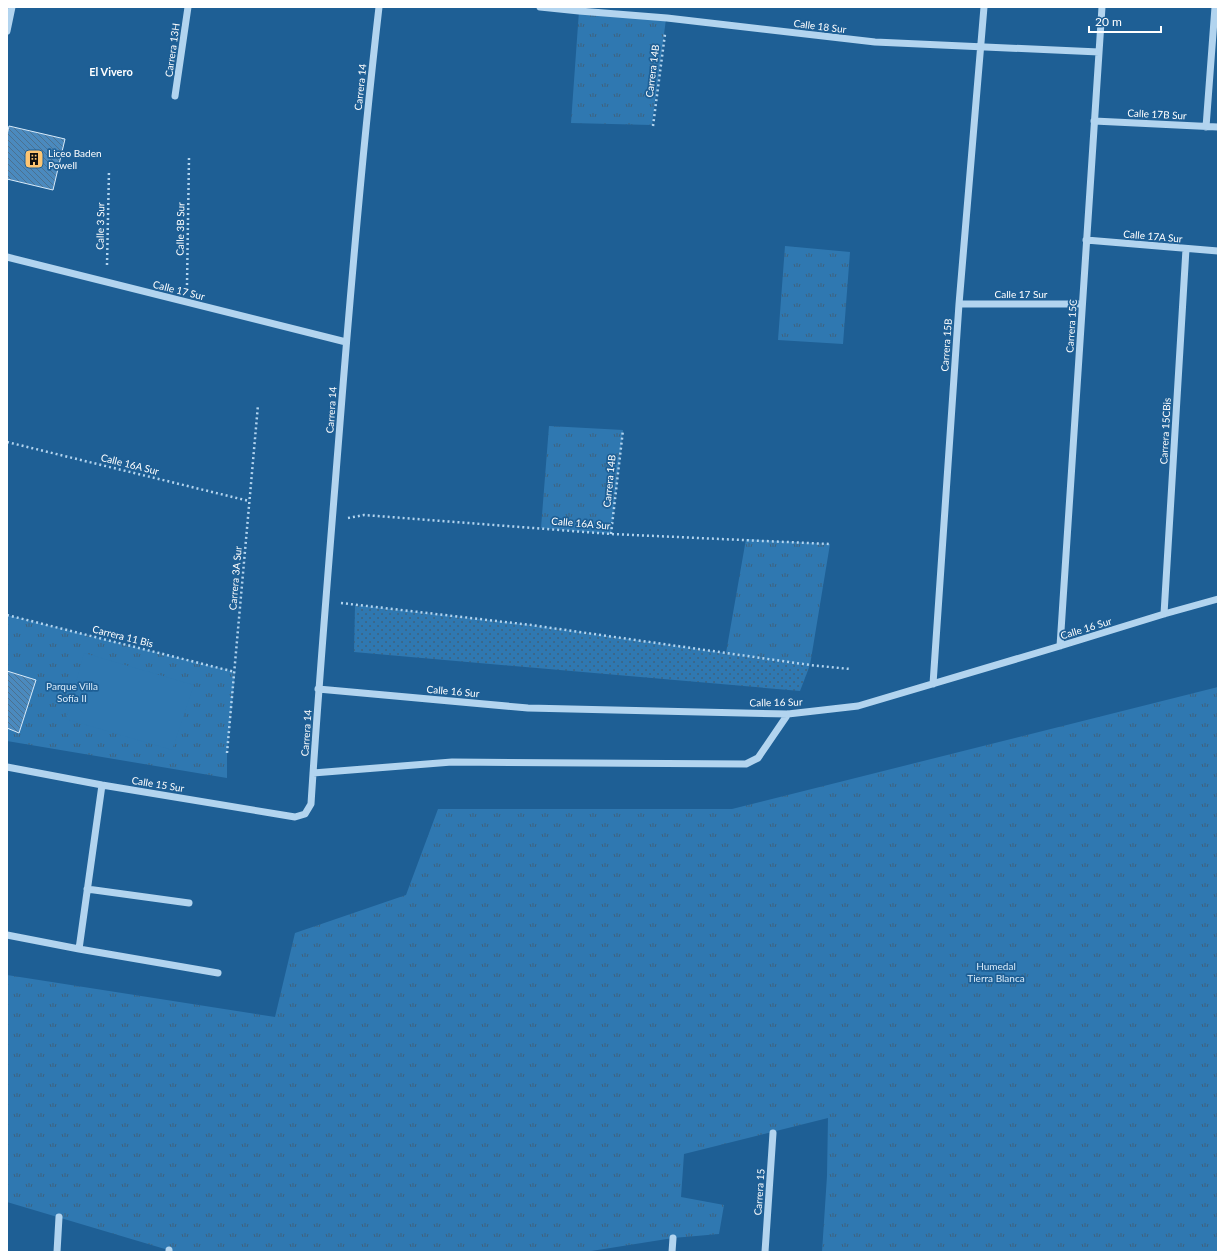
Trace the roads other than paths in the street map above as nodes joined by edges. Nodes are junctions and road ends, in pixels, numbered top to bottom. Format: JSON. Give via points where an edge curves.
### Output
{"nodes":[{"id":1,"x":12,"y":7,"type":"edge"},
{"id":2,"x":188,"y":7,"type":"edge"},
{"id":3,"x":380,"y":7,"type":"edge"},
{"id":4,"x":540,"y":7,"type":"edge"},
{"id":5,"x":984,"y":7,"type":"edge"},
{"id":6,"x":1102,"y":7,"type":"edge"},
{"id":7,"x":1215,"y":7,"type":"edge"},
{"id":8,"x":7,"y":31,"type":"edge"},
{"id":9,"x":981,"y":47,"type":"junction"},
{"id":10,"x":1099,"y":52,"type":"junction"},
{"id":11,"x":175,"y":96,"type":"dead end"},
{"id":12,"x":1094,"y":122,"type":"junction"},
{"id":13,"x":1206,"y":127,"type":"junction"},
{"id":14,"x":1218,"y":127,"type":"edge"},
{"id":15,"x":1086,"y":240,"type":"junction"},
{"id":16,"x":1186,"y":249,"type":"junction"},
{"id":17,"x":1218,"y":251,"type":"edge"},
{"id":18,"x":7,"y":257,"type":"edge"},
{"id":19,"x":959,"y":304,"type":"junction"},
{"id":20,"x":1082,"y":304,"type":"junction"},
{"id":21,"x":346,"y":342,"type":"junction"},
{"id":22,"x":1218,"y":599,"type":"edge"},
{"id":23,"x":1164,"y":614,"type":"junction"},
{"id":24,"x":1060,"y":646,"type":"junction"},
{"id":25,"x":933,"y":684,"type":"junction"},
{"id":26,"x":318,"y":689,"type":"junction"},
{"id":27,"x":788,"y":714,"type":"junction"},
{"id":28,"x":7,"y":767,"type":"edge"},
{"id":29,"x":313,"y":772,"type":"junction"},
{"id":30,"x":102,"y":785,"type":"junction"},
{"id":31,"x":305,"y":814,"type":"joint"},
{"id":32,"x":87,"y":889,"type":"junction"},
{"id":33,"x":189,"y":903,"type":"dead end"},
{"id":34,"x":7,"y":935,"type":"edge"},
{"id":35,"x":79,"y":949,"type":"junction"},
{"id":36,"x":218,"y":973,"type":"dead end"},
{"id":37,"x":773,"y":1133,"type":"dead end"},
{"id":38,"x":59,"y":1217,"type":"dead end"},
{"id":39,"x":673,"y":1238,"type":"dead end"},
{"id":40,"x":57,"y":1252,"type":"edge"},
{"id":41,"x":672,"y":1252,"type":"edge"},
{"id":42,"x":765,"y":1252,"type":"edge"}],
"edges":[{"from":1,"to":8,"type":"street"},
{"from":2,"to":11,"type":"street","name":"Carrera 13H"},
{"from":3,"to":21,"type":"street","name":"Carrera 14","via":[[368,105]]},
{"from":4,"to":9,"type":"street","name":"Calle 18 Sur","via":[[667,18],[875,42]]},
{"from":5,"to":9,"type":"street","name":"Carrera 15B"},
{"from":6,"to":10,"type":"street","name":"Carrera 15C"},
{"from":7,"to":13,"type":"street"},
{"from":9,"to":10,"type":"street","name":"Calle 18 Sur"},
{"from":9,"to":19,"type":"street","name":"Carrera 15B"},
{"from":10,"to":12,"type":"street","name":"Carrera 15C"},
{"from":12,"to":13,"type":"street","name":"Calle 17B Sur"},
{"from":12,"to":15,"type":"street","name":"Carrera 15C"},
{"from":13,"to":14,"type":"street","name":"Calle 17B Sur"},
{"from":15,"to":16,"type":"street","name":"Calle 17A Sur"},
{"from":15,"to":20,"type":"street","name":"Carrera 15C"},
{"from":16,"to":17,"type":"street","name":"Calle 17A Sur"},
{"from":16,"to":23,"type":"street","name":"Carrera 15CBis"},
{"from":18,"to":21,"type":"street","name":"Calle 17 Sur"},
{"from":19,"to":20,"type":"street","name":"Calle 17 Sur"},
{"from":19,"to":25,"type":"street","name":"Carrera 15B"},
{"from":20,"to":24,"type":"street","name":"Carrera 15C"},
{"from":21,"to":26,"type":"street","name":"Carrera 14"},
{"from":22,"to":23,"type":"street","name":"Calle 16 Sur"},
{"from":23,"to":24,"type":"street","name":"Calle 16 Sur"},
{"from":24,"to":25,"type":"street","name":"Calle 16 Sur"},
{"from":25,"to":27,"type":"street","name":"Calle 16 Sur","via":[[858,706]]},
{"from":26,"to":27,"type":"street","name":"Calle 16 Sur","via":[[528,708]]},
{"from":26,"to":29,"type":"street","name":"Carrera 14"},
{"from":27,"to":29,"type":"street","via":[[758,758],[746,764],[452,762]]},
{"from":28,"to":30,"type":"street","name":"Calle 15 Sur"},
{"from":29,"to":31,"type":"street","name":"Carrera 14","via":[[311,804]]},
{"from":30,"to":31,"type":"street","name":"Calle 15 Sur","via":[[295,817]]},
{"from":30,"to":32,"type":"street"},
{"from":32,"to":33,"type":"street"},
{"from":32,"to":35,"type":"street"},
{"from":34,"to":35,"type":"street"},
{"from":35,"to":36,"type":"street"},
{"from":37,"to":42,"type":"street","name":"Carrera 15"},
{"from":38,"to":40,"type":"street"},
{"from":39,"to":41,"type":"street"}]}
